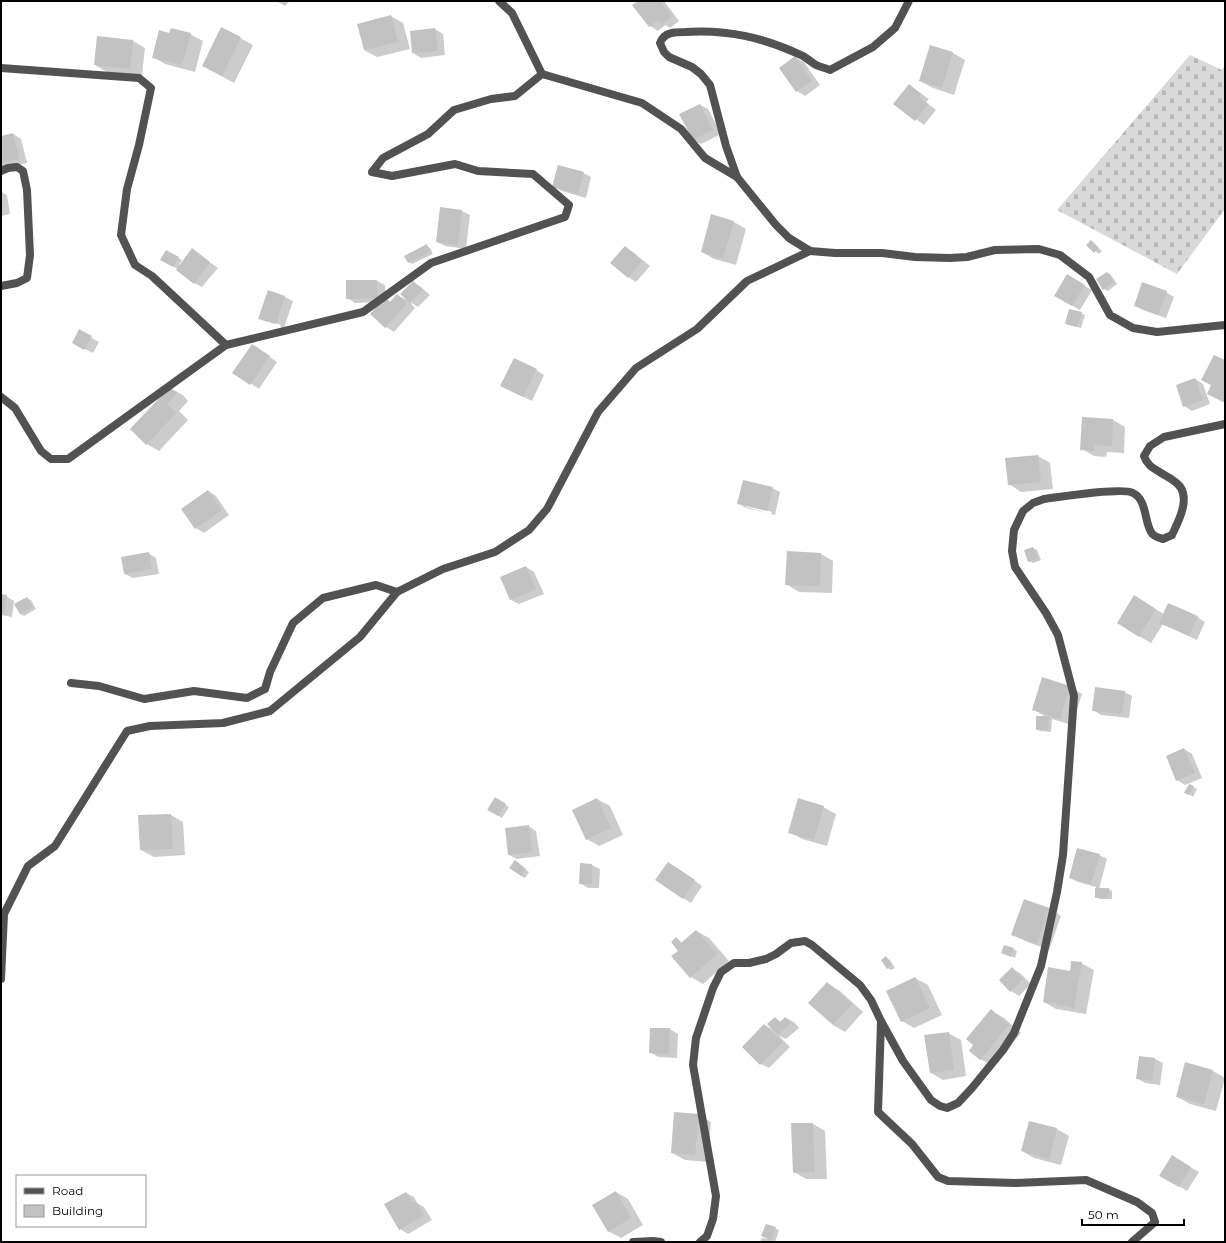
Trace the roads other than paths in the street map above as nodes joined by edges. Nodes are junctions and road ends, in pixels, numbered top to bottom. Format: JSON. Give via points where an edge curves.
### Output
{"nodes":[{"id":1,"x":499,"y":1,"type":"edge"},
{"id":2,"x":909,"y":1,"type":"edge"},
{"id":3,"x":1,"y":68,"type":"edge"},
{"id":4,"x":542,"y":74,"type":"junction"},
{"id":5,"x":1,"y":171,"type":"edge"},
{"id":6,"x":737,"y":177,"type":"junction"},
{"id":7,"x":810,"y":251,"type":"junction"},
{"id":8,"x":1,"y":286,"type":"edge"},
{"id":9,"x":1225,"y":325,"type":"edge"},
{"id":10,"x":226,"y":345,"type":"junction"},
{"id":11,"x":1,"y":397,"type":"edge"},
{"id":12,"x":1225,"y":424,"type":"edge"},
{"id":13,"x":397,"y":592,"type":"junction"},
{"id":14,"x":71,"y":683,"type":"dead end"},
{"id":15,"x":1,"y":979,"type":"edge"},
{"id":16,"x":881,"y":1021,"type":"junction"},
{"id":17,"x":633,"y":1242,"type":"edge"},
{"id":18,"x":661,"y":1242,"type":"edge"},
{"id":19,"x":700,"y":1242,"type":"edge"},
{"id":20,"x":1132,"y":1242,"type":"edge"}],
"edges":[{"from":1,"to":4,"type":"street","via":[[512,13]]},
{"from":2,"to":6,"type":"street","via":[[895,28],[872,47],[830,70],[764,40],[748,36],[707,31],[667,34],[661,38],[660,43],[664,52],[692,67],[710,85]]},
{"from":3,"to":10,"type":"street","via":[[139,78],[151,88],[127,189],[121,235],[135,265],[152,276]]},
{"from":4,"to":6,"type":"street","via":[[642,103],[681,129],[706,158]]},
{"from":4,"to":10,"type":"street","via":[[515,96],[491,99],[454,110],[428,134],[383,158],[372,172],[392,176],[455,164],[478,171],[533,174],[569,205],[565,217],[431,263],[363,312]]},
{"from":5,"to":8,"type":"street","via":[[17,167],[23,171],[27,190],[30,255],[27,278]]},
{"from":6,"to":7,"type":"street","via":[[776,225],[789,238]]},
{"from":7,"to":9,"type":"street","via":[[950,258],[995,250],[1039,249],[1060,254],[1089,277],[1110,315],[1133,328],[1157,332]]},
{"from":7,"to":13,"type":"street","via":[[747,281],[697,329],[636,368],[598,412],[547,509],[529,530],[495,552],[443,569]]},
{"from":10,"to":11,"type":"street","via":[[68,459],[52,459],[41,451],[15,408]]},
{"from":12,"to":16,"type":"street","via":[[1164,437],[1150,446],[1144,456],[1146,463],[1173,479],[1181,487],[1184,498],[1180,519],[1172,535],[1164,539],[1156,537],[1151,532],[1142,504],[1132,492],[1119,491],[1044,499],[1033,503],[1023,512],[1014,530],[1012,551],[1016,567],[1058,635],[1074,696],[1063,855],[1040,966],[1014,1033],[1003,1050],[958,1103],[947,1108],[931,1100],[903,1061]]},
{"from":13,"to":14,"type":"street","via":[[376,585],[323,598],[293,623],[270,672],[265,689],[247,698],[194,691],[144,699],[99,686]]},
{"from":13,"to":15,"type":"street","via":[[360,637],[270,710],[224,723],[150,726],[127,731],[55,846],[28,866],[4,914]]},
{"from":16,"to":19,"type":"street","via":[[860,985],[805,941],[791,943],[766,959],[734,963],[720,972],[710,995],[694,1050],[693,1065],[716,1196],[707,1236]]},
{"from":16,"to":20,"type":"street","via":[[878,1112],[912,1144],[938,1177],[948,1182],[1086,1180],[1137,1202],[1152,1213],[1155,1222]]},
{"from":17,"to":18,"type":"street"}]}
